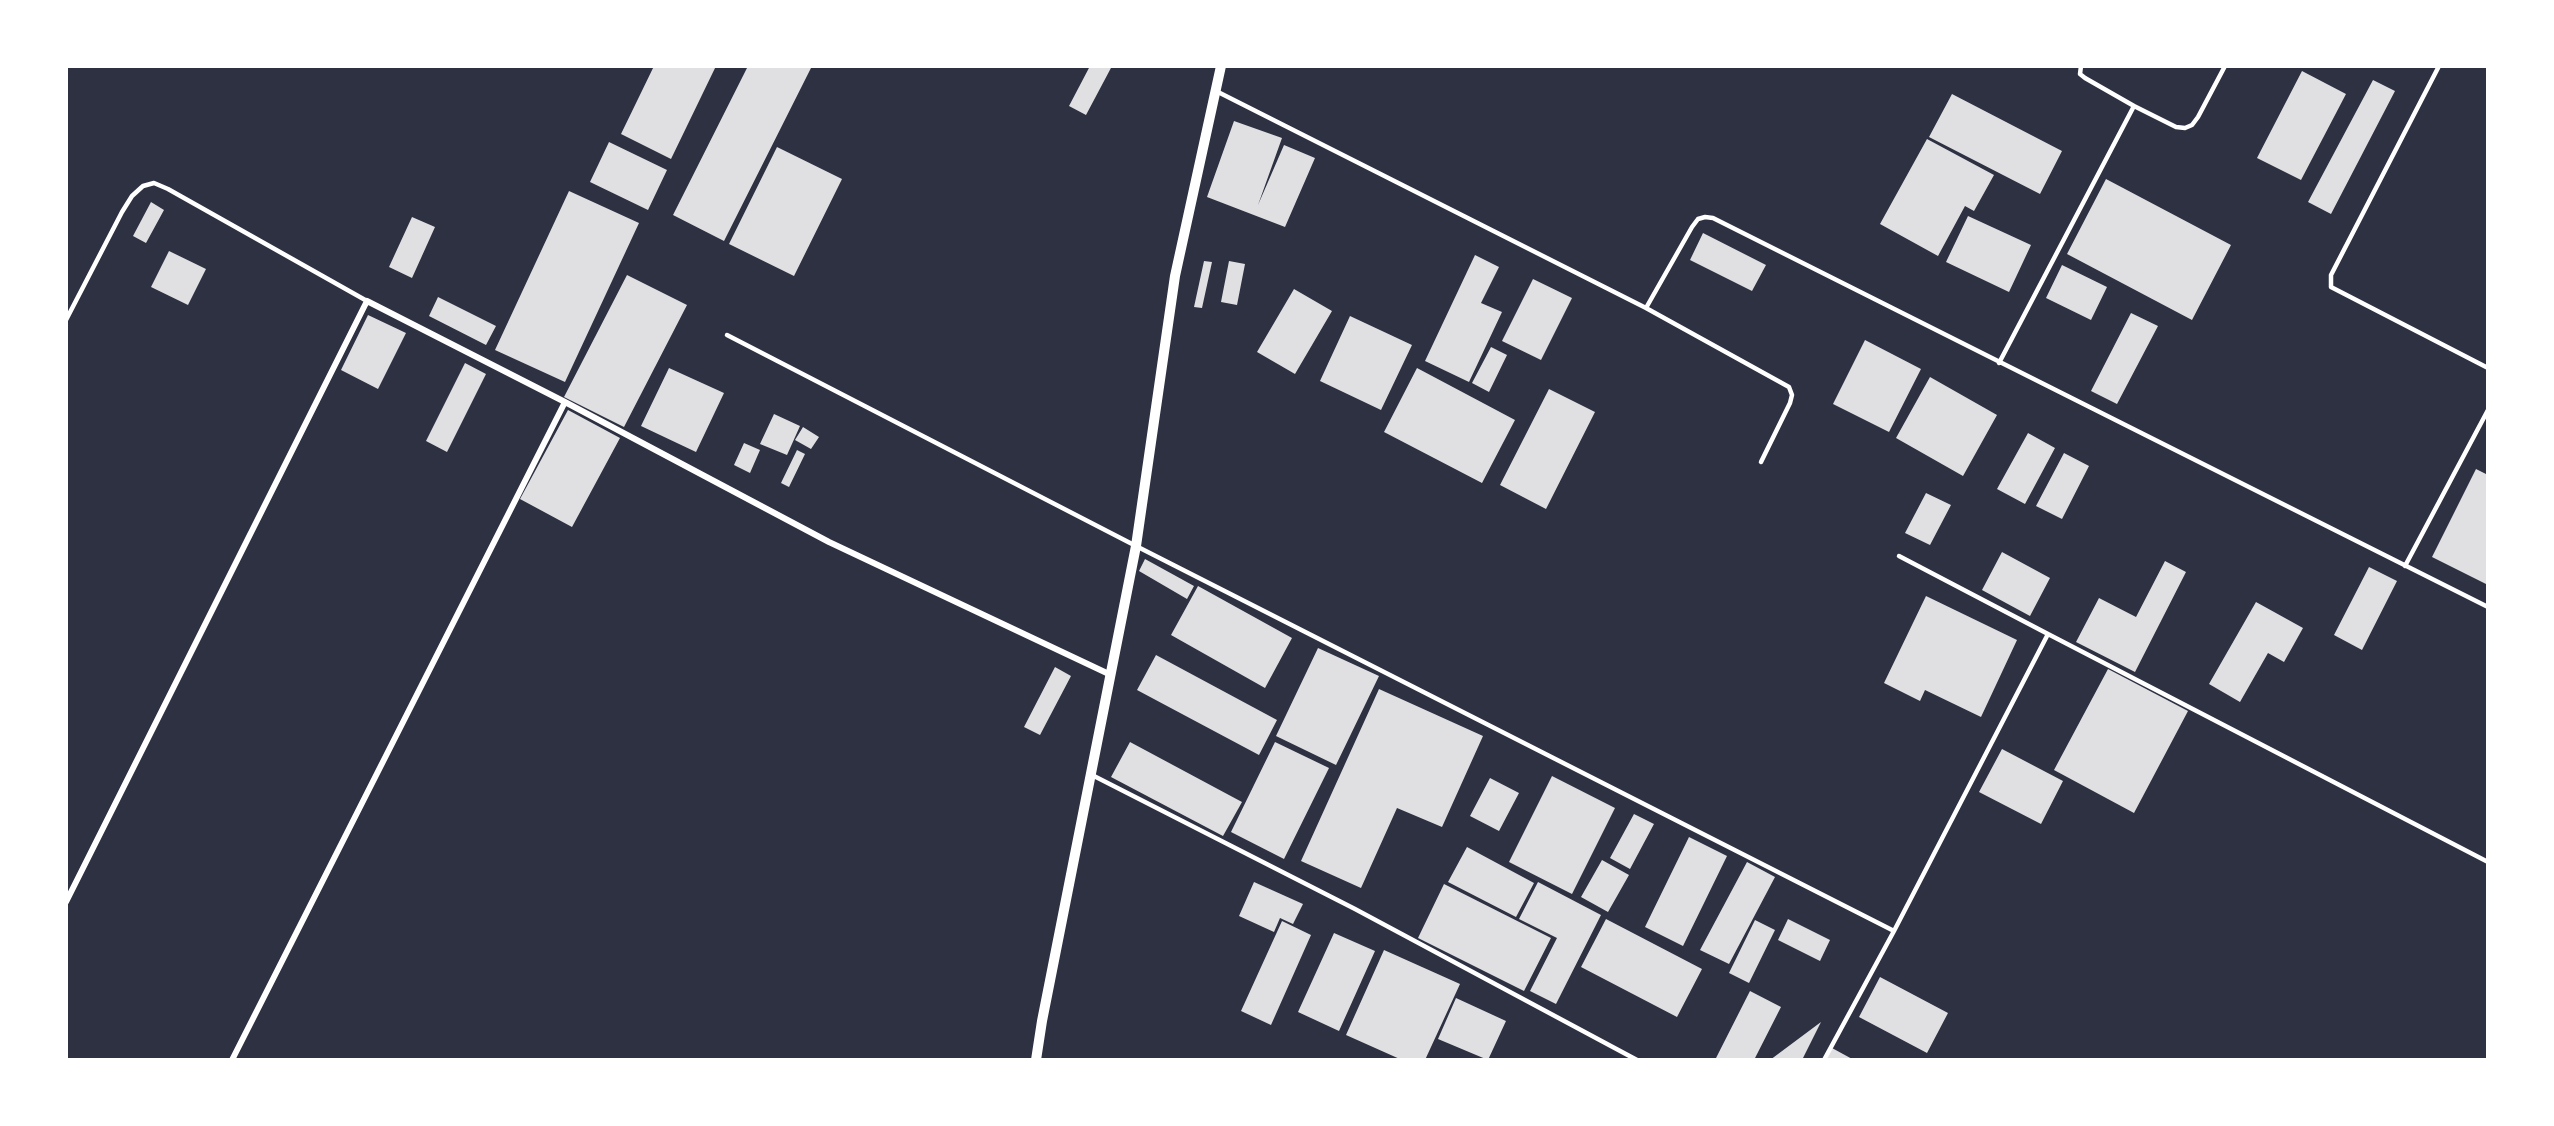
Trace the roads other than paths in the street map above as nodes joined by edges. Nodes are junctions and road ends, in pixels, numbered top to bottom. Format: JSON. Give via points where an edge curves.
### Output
{"nodes":[{"id":1,"x":1221,"y":66,"type":"edge"},
{"id":2,"x":2081,"y":66,"type":"edge"},
{"id":3,"x":2225,"y":66,"type":"edge"},
{"id":4,"x":2439,"y":66,"type":"edge"},
{"id":5,"x":1216,"y":91,"type":"junction"},
{"id":6,"x":2134,"y":106,"type":"junction"},
{"id":7,"x":367,"y":302,"type":"junction"},
{"id":8,"x":1646,"y":308,"type":"junction"},
{"id":9,"x":66,"y":320,"type":"edge"},
{"id":10,"x":728,"y":335,"type":"dead end"},
{"id":11,"x":1999,"y":363,"type":"junction"},
{"id":12,"x":2488,"y":368,"type":"edge"},
{"id":13,"x":565,"y":402,"type":"junction"},
{"id":14,"x":2488,"y":410,"type":"edge"},
{"id":15,"x":1761,"y":462,"type":"dead end"},
{"id":16,"x":1136,"y":546,"type":"junction"},
{"id":17,"x":1899,"y":556,"type":"dead end"},
{"id":18,"x":2405,"y":566,"type":"junction"},
{"id":19,"x":2488,"y":608,"type":"edge"},
{"id":20,"x":2048,"y":634,"type":"junction"},
{"id":21,"x":1111,"y":675,"type":"junction"},
{"id":22,"x":1091,"y":774,"type":"junction"},
{"id":23,"x":2488,"y":862,"type":"edge"},
{"id":24,"x":66,"y":902,"type":"edge"},
{"id":25,"x":1894,"y":931,"type":"junction"},
{"id":26,"x":232,"y":1060,"type":"edge"},
{"id":27,"x":1036,"y":1060,"type":"edge"},
{"id":28,"x":1637,"y":1060,"type":"edge"},
{"id":29,"x":1824,"y":1060,"type":"edge"}],
"edges":[{"from":1,"to":5,"type":"street"},
{"from":2,"to":6,"type":"lane","via":[[2080,74],[2085,78]]},
{"from":3,"to":6,"type":"lane","via":[[2198,117],[2185,128]]},
{"from":4,"to":12,"type":"lane","via":[[2331,275],[2331,287]]},
{"from":5,"to":8,"type":"lane"},
{"from":5,"to":16,"type":"street","via":[[1175,276]]},
{"from":6,"to":11,"type":"lane"},
{"from":7,"to":9,"type":"lane","via":[[154,183],[143,186],[132,196]]},
{"from":7,"to":13,"type":"street"},
{"from":7,"to":24,"type":"street"},
{"from":8,"to":11,"type":"lane","via":[[1698,219],[1713,218]]},
{"from":8,"to":15,"type":"lane","via":[[1789,387],[1790,403]]},
{"from":10,"to":16,"type":"lane"},
{"from":11,"to":18,"type":"lane"},
{"from":13,"to":21,"type":"street","via":[[830,542]]},
{"from":13,"to":26,"type":"street"},
{"from":14,"to":18,"type":"lane"},
{"from":16,"to":21,"type":"street"},
{"from":16,"to":25,"type":"lane"},
{"from":17,"to":20,"type":"lane"},
{"from":18,"to":19,"type":"lane"},
{"from":20,"to":23,"type":"lane"},
{"from":20,"to":25,"type":"lane"},
{"from":21,"to":22,"type":"street"},
{"from":22,"to":27,"type":"street"},
{"from":22,"to":28,"type":"lane"},
{"from":25,"to":29,"type":"lane"}]}
